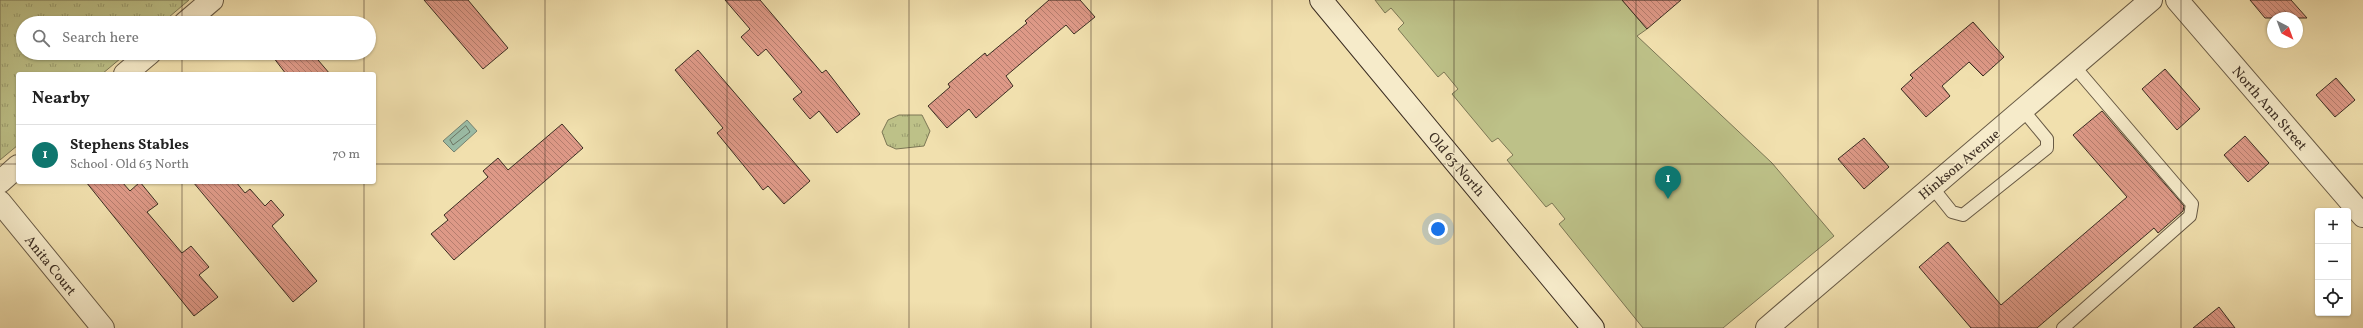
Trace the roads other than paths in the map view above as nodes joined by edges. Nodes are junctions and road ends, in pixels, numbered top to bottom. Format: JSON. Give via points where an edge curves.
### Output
{"nodes":[{"id":1,"x":212,"y":0,"type":"edge"},
{"id":2,"x":1321,"y":0,"type":"edge"},
{"id":3,"x":2151,"y":0,"type":"edge"},
{"id":4,"x":2177,"y":0,"type":"edge"},
{"id":5,"x":193,"y":16,"type":"edge"},
{"id":6,"x":142,"y":60,"type":"edge"},
{"id":7,"x":2074,"y":66,"type":"junction"},
{"id":8,"x":127,"y":72,"type":"edge"},
{"id":9,"x":2023,"y":110,"type":"junction"},
{"id":10,"x":16,"y":168,"type":"edge"},
{"id":11,"x":0,"y":182,"type":"edge"},
{"id":12,"x":1932,"y":187,"type":"junction"},
{"id":13,"x":0,"y":202,"type":"edge"},
{"id":14,"x":2363,"y":216,"type":"edge"},
{"id":15,"x":103,"y":328,"type":"edge"},
{"id":16,"x":1593,"y":328,"type":"edge"},
{"id":17,"x":1766,"y":328,"type":"edge"},
{"id":18,"x":2063,"y":328,"type":"edge"}],
"edges":[{"from":1,"to":5,"type":"street"},
{"from":2,"to":16,"type":"street","name":"Old 63 North"},
{"from":3,"to":7,"type":"street","name":"Hinkson Avenue"},
{"from":4,"to":14,"type":"street","name":"North Ann Street"},
{"from":6,"to":8,"type":"street"},
{"from":7,"to":9,"type":"street","name":"Hinkson Avenue"},
{"from":7,"to":18,"type":"lane","via":[[2192,204],[2190,216]]},
{"from":9,"to":12,"type":"street","name":"Hinkson Avenue"},
{"from":9,"to":12,"type":"lane","via":[[2047,139],[2047,148],[1962,215],[1952,212]]},
{"from":10,"to":11,"type":"street"},
{"from":12,"to":17,"type":"street","name":"Hinkson Avenue"},
{"from":13,"to":15,"type":"street","name":"Anita Court"}]}
